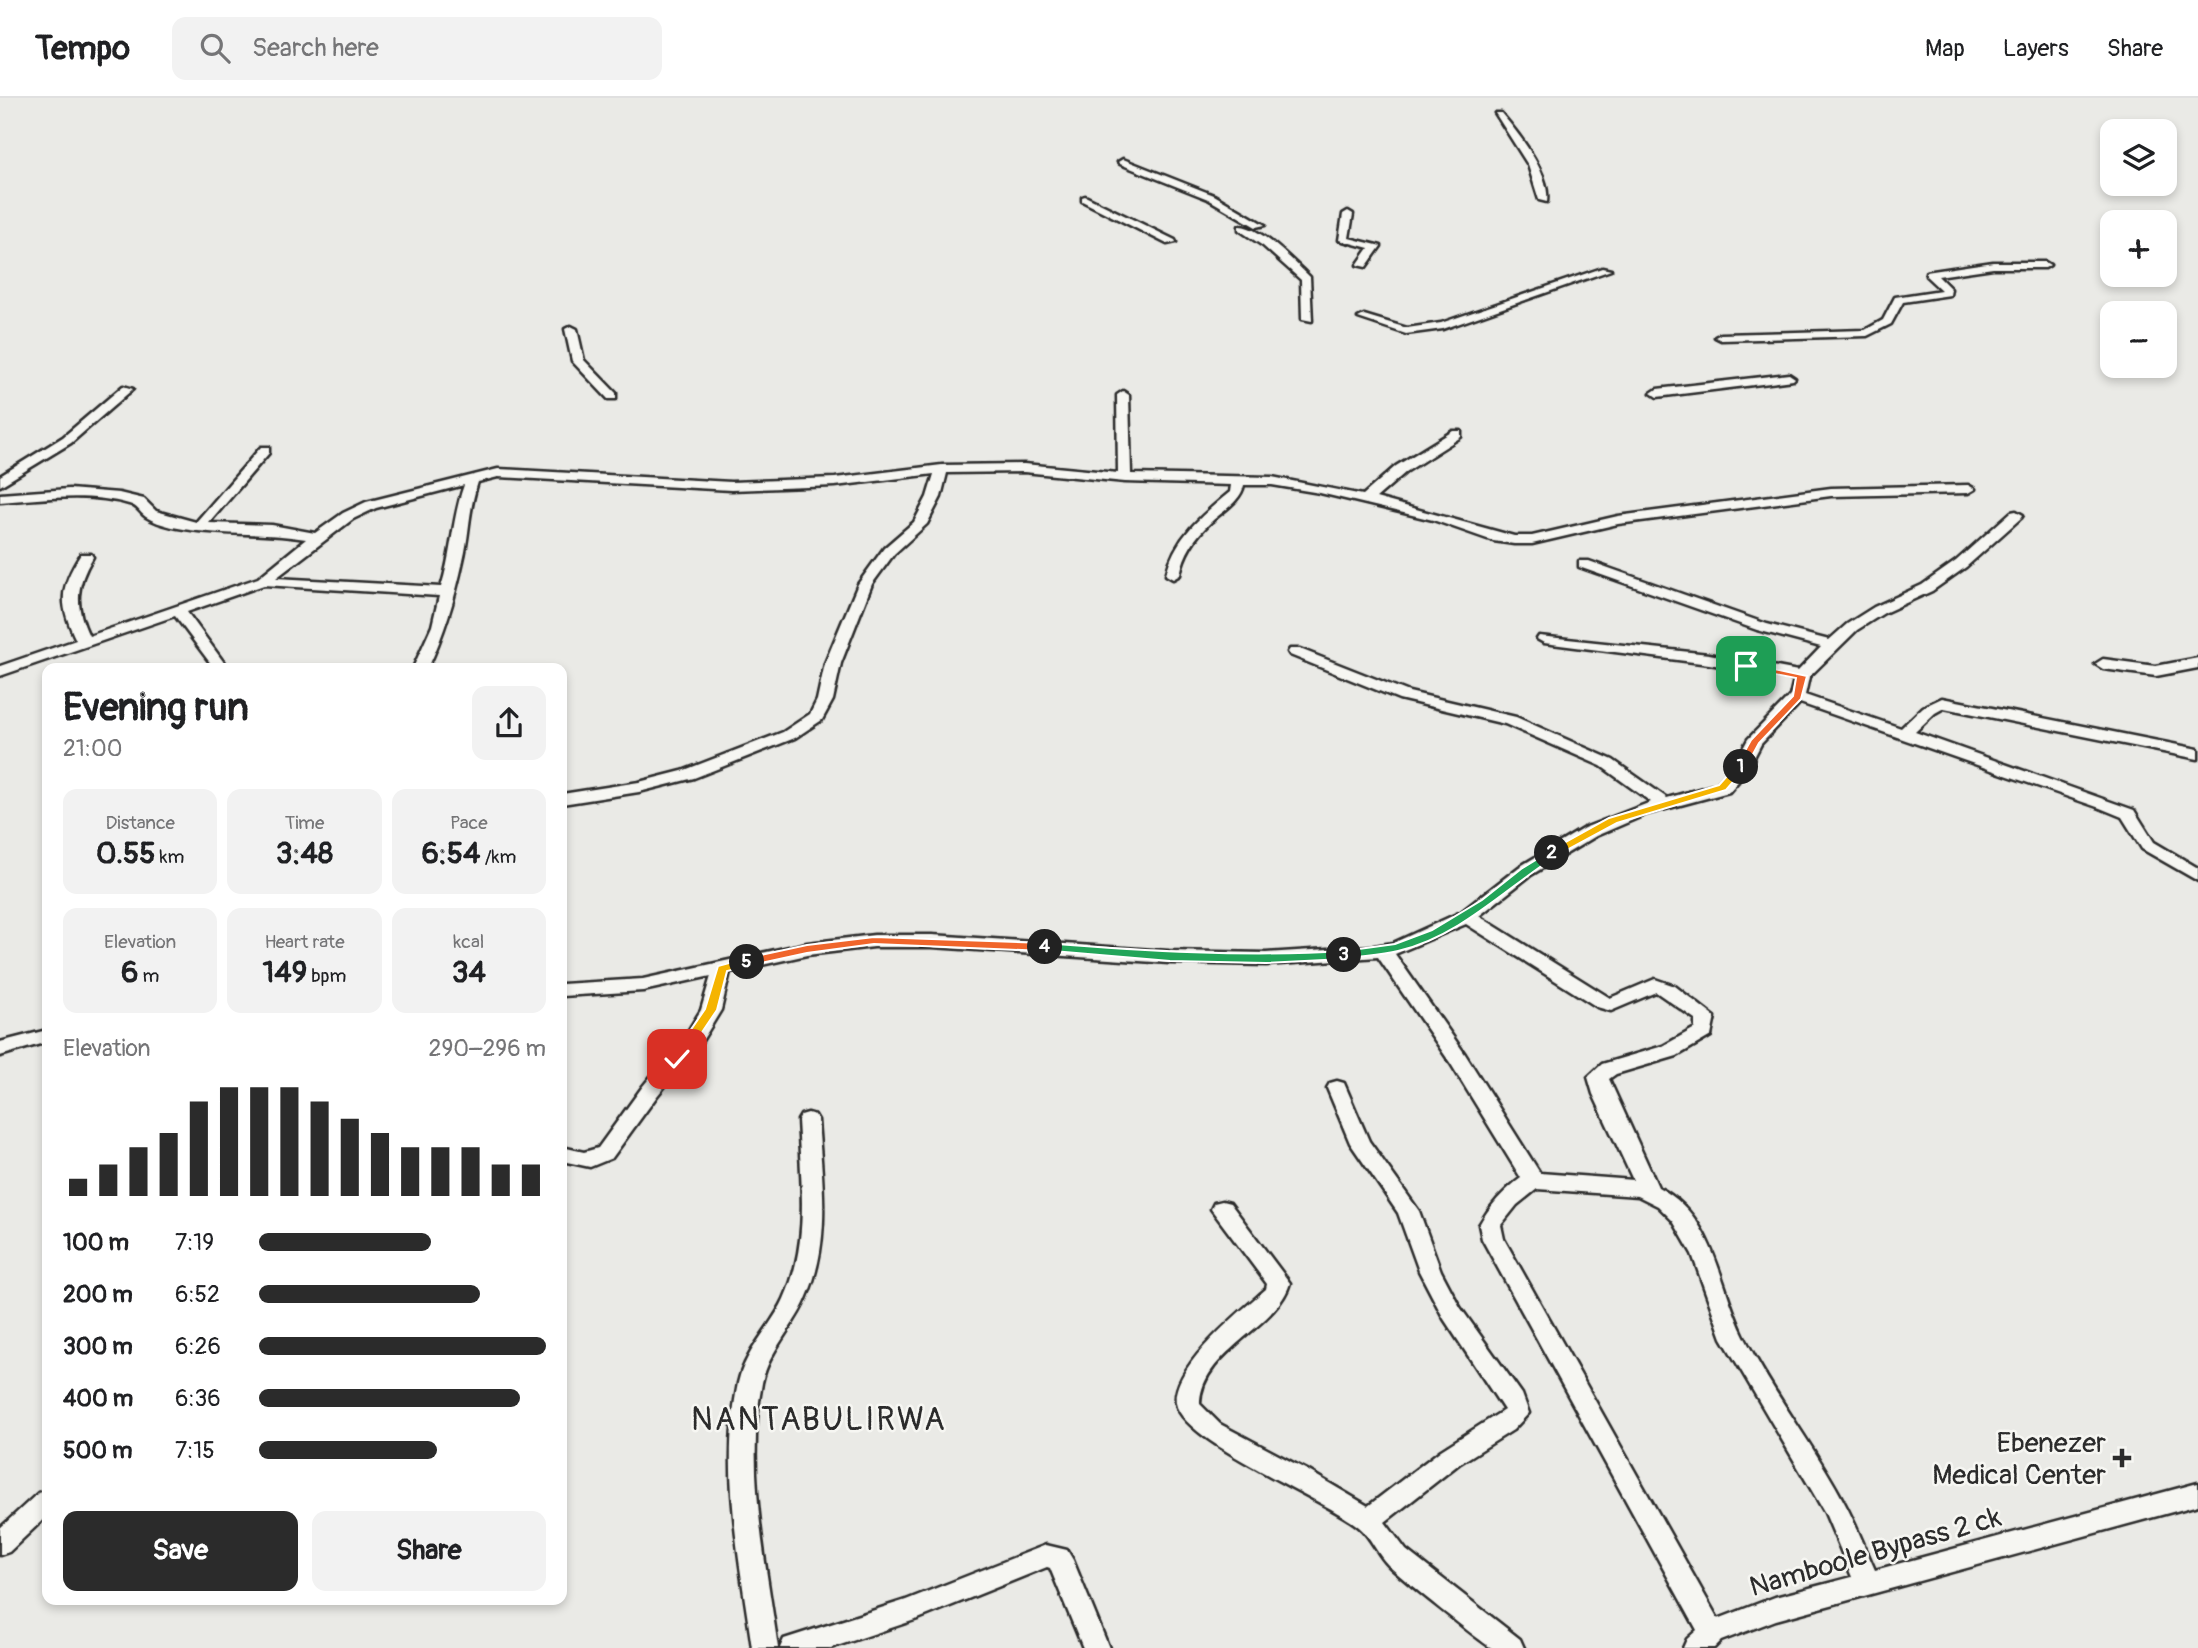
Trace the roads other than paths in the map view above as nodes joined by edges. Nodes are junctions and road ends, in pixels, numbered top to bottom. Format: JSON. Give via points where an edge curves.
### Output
{"nodes":[{"id":1,"x":1498,"y":115,"type":"dead end"},
{"id":2,"x":1123,"y":162,"type":"dead end"},
{"id":3,"x":1085,"y":199,"type":"dead end"},
{"id":4,"x":1544,"y":200,"type":"dead end"},
{"id":5,"x":1348,"y":214,"type":"dead end"},
{"id":6,"x":1260,"y":225,"type":"dead end"},
{"id":7,"x":1243,"y":228,"type":"dead end"},
{"id":8,"x":1171,"y":242,"type":"dead end"},
{"id":9,"x":1362,"y":265,"type":"dead end"},
{"id":10,"x":2045,"y":265,"type":"dead end"},
{"id":11,"x":1606,"y":270,"type":"dead end"},
{"id":12,"x":1364,"y":318,"type":"dead end"},
{"id":13,"x":1308,"y":319,"type":"dead end"},
{"id":14,"x":571,"y":329,"type":"dead end"},
{"id":15,"x":1721,"y":337,"type":"dead end"},
{"id":16,"x":1789,"y":378,"type":"dead end"},
{"id":17,"x":127,"y":389,"type":"dead end"},
{"id":18,"x":1657,"y":393,"type":"dead end"},
{"id":19,"x":1123,"y":395,"type":"dead end"},
{"id":20,"x":612,"y":396,"type":"dead end"},
{"id":21,"x":1457,"y":434,"type":"dead end"},
{"id":22,"x":265,"y":450,"type":"dead end"},
{"id":23,"x":942,"y":469,"type":"junction"},
{"id":24,"x":1125,"y":478,"type":"junction"},
{"id":25,"x":473,"y":479,"type":"junction"},
{"id":26,"x":1238,"y":481,"type":"junction"},
{"id":27,"x":0,"y":482,"type":"edge"},
{"id":28,"x":1968,"y":489,"type":"dead end"},
{"id":29,"x":0,"y":498,"type":"edge"},
{"id":30,"x":1366,"y":500,"type":"junction"},
{"id":31,"x":2015,"y":515,"type":"dead end"},
{"id":32,"x":199,"y":527,"type":"junction"},
{"id":33,"x":317,"y":537,"type":"junction"},
{"id":34,"x":86,"y":557,"type":"dead end"},
{"id":35,"x":1584,"y":564,"type":"dead end"},
{"id":36,"x":1173,"y":575,"type":"dead end"},
{"id":37,"x":263,"y":581,"type":"junction"},
{"id":38,"x":447,"y":592,"type":"junction"},
{"id":39,"x":180,"y":611,"type":"junction"},
{"id":40,"x":1544,"y":639,"type":"dead end"},
{"id":41,"x":85,"y":643,"type":"junction"},
{"id":42,"x":1833,"y":645,"type":"junction"},
{"id":43,"x":1295,"y":652,"type":"dead end"},
{"id":44,"x":217,"y":663,"type":"edge"},
{"id":45,"x":423,"y":663,"type":"edge"},
{"id":46,"x":2198,"y":663,"type":"edge"},
{"id":47,"x":2103,"y":664,"type":"dead end"},
{"id":48,"x":0,"y":671,"type":"edge"},
{"id":49,"x":1802,"y":676,"type":"junction"},
{"id":50,"x":1797,"y":697,"type":"junction"},
{"id":51,"x":1904,"y":734,"type":"junction"},
{"id":52,"x":2198,"y":754,"type":"edge"},
{"id":53,"x":567,"y":798,"type":"edge"},
{"id":54,"x":1664,"y":804,"type":"junction"},
{"id":55,"x":2198,"y":876,"type":"edge"},
{"id":56,"x":1466,"y":916,"type":"junction"},
{"id":57,"x":1383,"y":950,"type":"junction"},
{"id":58,"x":722,"y":968,"type":"junction"},
{"id":59,"x":567,"y":990,"type":"edge"},
{"id":60,"x":42,"y":1037,"type":"edge"},
{"id":61,"x":0,"y":1049,"type":"edge"},
{"id":62,"x":1338,"y":1088,"type":"dead end"},
{"id":63,"x":808,"y":1120,"type":"dead end"},
{"id":64,"x":567,"y":1155,"type":"edge"},
{"id":65,"x":1534,"y":1181,"type":"junction"},
{"id":66,"x":1649,"y":1191,"type":"junction"},
{"id":67,"x":1222,"y":1209,"type":"dead end"},
{"id":68,"x":2198,"y":1494,"type":"edge"},
{"id":69,"x":42,"y":1505,"type":"edge"},
{"id":70,"x":1369,"y":1520,"type":"junction"},
{"id":71,"x":0,"y":1544,"type":"edge"},
{"id":72,"x":1868,"y":1585,"type":"junction"},
{"id":73,"x":1704,"y":1641,"type":"edge"},
{"id":74,"x":765,"y":1648,"type":"edge"},
{"id":75,"x":793,"y":1648,"type":"edge"},
{"id":76,"x":1096,"y":1648,"type":"edge"},
{"id":77,"x":1511,"y":1648,"type":"edge"}],
"edges":[{"from":1,"to":4,"type":"street","via":[[1525,149],[1541,181]]},
{"from":2,"to":6,"type":"street","via":[[1199,192]]},
{"from":3,"to":8,"type":"street"},
{"from":5,"to":9,"type":"street","via":[[1344,240],[1376,246]]},
{"from":7,"to":13,"type":"street","via":[[1306,279]]},
{"from":10,"to":15,"type":"street","via":[[1993,265],[1930,274],[1946,293],[1899,299],[1887,322],[1867,333]]},
{"from":11,"to":12,"type":"street","via":[[1443,326],[1406,331]]},
{"from":14,"to":20,"type":"street","via":[[578,361]]},
{"from":16,"to":18,"type":"street"},
{"from":17,"to":27,"type":"street","via":[[82,429]]},
{"from":19,"to":24,"type":"street"},
{"from":21,"to":30,"type":"street","via":[[1401,469]]},
{"from":22,"to":32,"type":"street"},
{"from":23,"to":24,"type":"street","via":[[1048,469]]},
{"from":23,"to":25,"type":"street","via":[[779,485],[661,484],[498,473]]},
{"from":23,"to":53,"type":"street","via":[[920,524],[889,551],[865,584],[816,717],[789,736],[688,775]]},
{"from":24,"to":26,"type":"street"},
{"from":25,"to":33,"type":"street","via":[[371,505]]},
{"from":25,"to":38,"type":"street","via":[[463,506],[457,559]]},
{"from":26,"to":30,"type":"street","via":[[1296,484]]},
{"from":26,"to":36,"type":"street","via":[[1236,493],[1207,517],[1180,552]]},
{"from":28,"to":30,"type":"street","via":[[1796,496],[1618,520],[1526,540],[1498,538]]},
{"from":29,"to":32,"type":"street","via":[[69,493],[119,496],[139,502],[162,519]]},
{"from":31,"to":42,"type":"street","via":[[1961,564],[1852,627]]},
{"from":32,"to":33,"type":"street","via":[[272,529]]},
{"from":33,"to":37,"type":"street"},
{"from":34,"to":41,"type":"street","via":[[69,586],[68,597]]},
{"from":35,"to":42,"type":"street","via":[[1762,627]]},
{"from":37,"to":38,"type":"street"},
{"from":37,"to":39,"type":"street"},
{"from":38,"to":45,"type":"street"},
{"from":39,"to":41,"type":"street"},
{"from":39,"to":44,"type":"street"},
{"from":40,"to":49,"type":"street","via":[[1709,659]]},
{"from":41,"to":48,"type":"street"},
{"from":42,"to":49,"type":"street"},
{"from":43,"to":54,"type":"street","via":[[1405,696],[1510,720],[1607,763]]},
{"from":46,"to":47,"type":"street","via":[[2157,671]]},
{"from":49,"to":50,"type":"street"},
{"from":50,"to":51,"type":"street"},
{"from":50,"to":54,"type":"street","via":[[1754,742],[1739,771],[1723,788]]},
{"from":51,"to":52,"type":"street","via":[[1929,709],[1942,703]]},
{"from":51,"to":55,"type":"street","via":[[2128,814],[2148,845]]},
{"from":54,"to":56,"type":"street","via":[[1613,821],[1562,847]]},
{"from":56,"to":57,"type":"street"},
{"from":56,"to":66,"type":"street","via":[[1604,1003],[1655,985],[1705,1017],[1704,1031],[1670,1051],[1609,1069],[1598,1077]]},
{"from":57,"to":58,"type":"street","via":[[1266,959],[874,941],[807,949]]},
{"from":57,"to":65,"type":"street"},
{"from":58,"to":59,"type":"street","via":[[643,985]]},
{"from":58,"to":64,"type":"street","via":[[711,1010],[695,1036],[605,1153],[585,1160]]},
{"from":60,"to":61,"type":"street"},
{"from":62,"to":70,"type":"street","via":[[1360,1143],[1408,1211],[1430,1272],[1452,1313],[1514,1401],[1517,1413],[1450,1457]]},
{"from":63,"to":74,"type":"street","via":[[811,1248],[807,1269],[750,1380],[744,1429],[747,1509]]},
{"from":65,"to":66,"type":"street"},
{"from":65,"to":73,"type":"street","via":[[1494,1218],[1490,1225],[1493,1239]]},
{"from":66,"to":72,"type":"street","via":[[1676,1210],[1698,1244],[1712,1270],[1733,1338],[1835,1508]]},
{"from":67,"to":70,"type":"street","via":[[1279,1283],[1276,1293],[1197,1373],[1188,1392],[1188,1405],[1212,1431]]},
{"from":68,"to":72,"type":"street","name":"Namboole Bypass 2 ck"},
{"from":69,"to":71,"type":"street"},
{"from":70,"to":77,"type":"street","via":[[1397,1558]]},
{"from":72,"to":73,"type":"street","name":"Namboole Bypass 2 ck","via":[[1775,1609]]},
{"from":75,"to":76,"type":"street","via":[[909,1611],[1046,1556],[1058,1558],[1066,1570]]}]}
